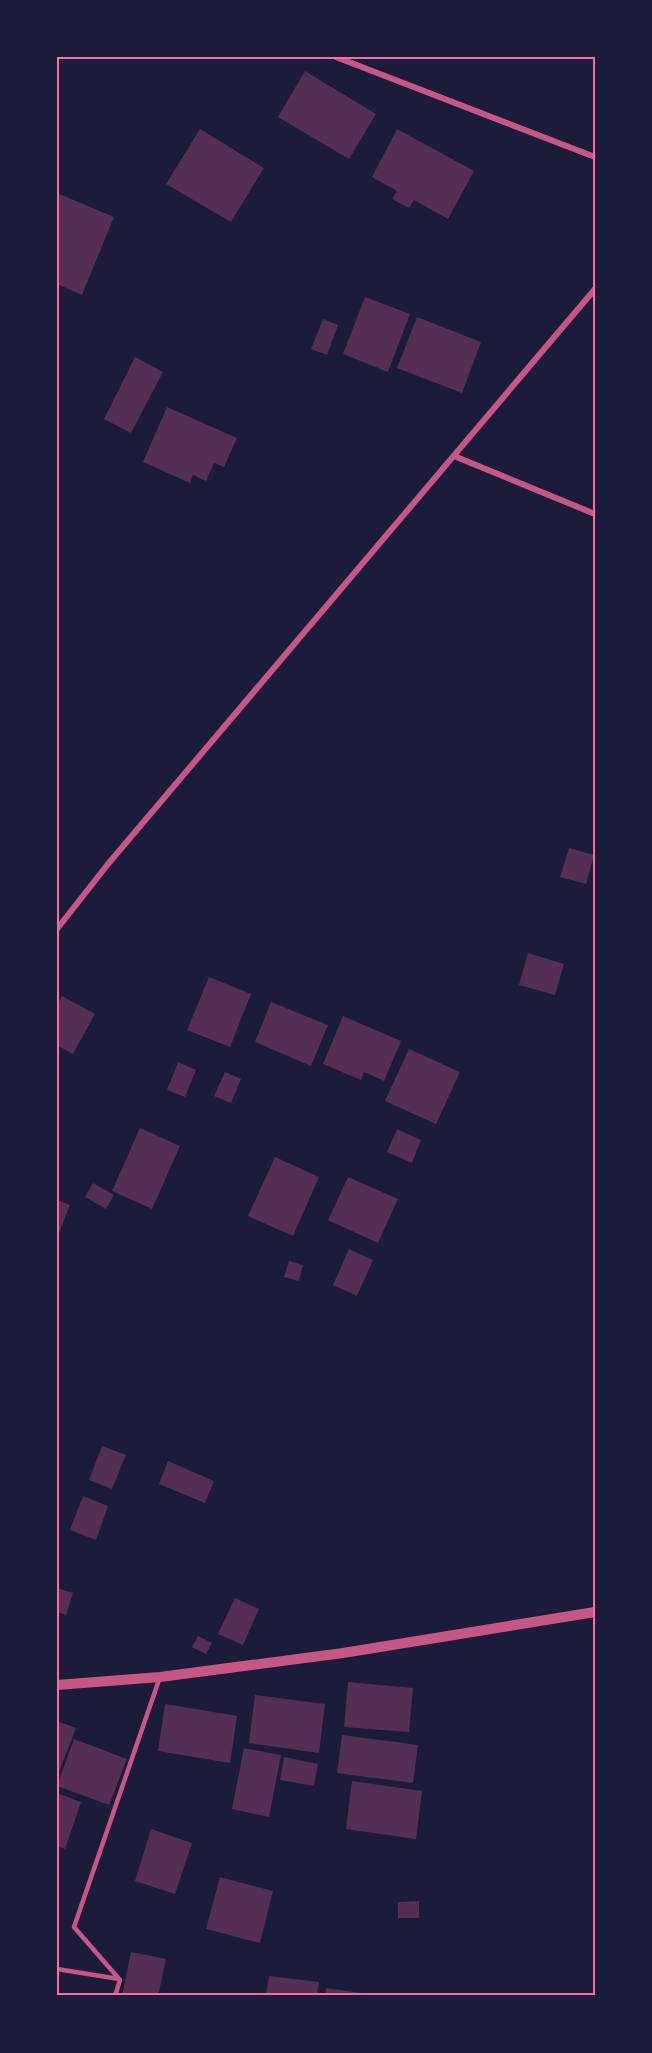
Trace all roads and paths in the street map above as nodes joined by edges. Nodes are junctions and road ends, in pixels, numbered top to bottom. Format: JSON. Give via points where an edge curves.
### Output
{"nodes":[{"id":1,"x":336,"y":57,"type":"edge"},
{"id":2,"x":595,"y":157,"type":"edge"},
{"id":3,"x":595,"y":289,"type":"edge"},
{"id":4,"x":454,"y":456,"type":"junction"},
{"id":5,"x":595,"y":514,"type":"edge"},
{"id":6,"x":57,"y":929,"type":"edge"},
{"id":7,"x":595,"y":1612,"type":"edge"},
{"id":8,"x":160,"y":1677,"type":"junction"},
{"id":9,"x":57,"y":1685,"type":"edge"},
{"id":10,"x":57,"y":1970,"type":"edge"},
{"id":11,"x":120,"y":1980,"type":"junction"},
{"id":12,"x":115,"y":1996,"type":"edge"}],
"edges":[{"from":1,"to":2,"type":"street"},
{"from":3,"to":4,"type":"street"},
{"from":4,"to":5,"type":"street"},
{"from":4,"to":6,"type":"street"},
{"from":7,"to":8,"type":"street","via":[[343,1653]]},
{"from":8,"to":9,"type":"street"},
{"from":8,"to":11,"type":"lane","via":[[74,1927]]},
{"from":10,"to":11,"type":"lane"},
{"from":11,"to":12,"type":"lane"}]}
